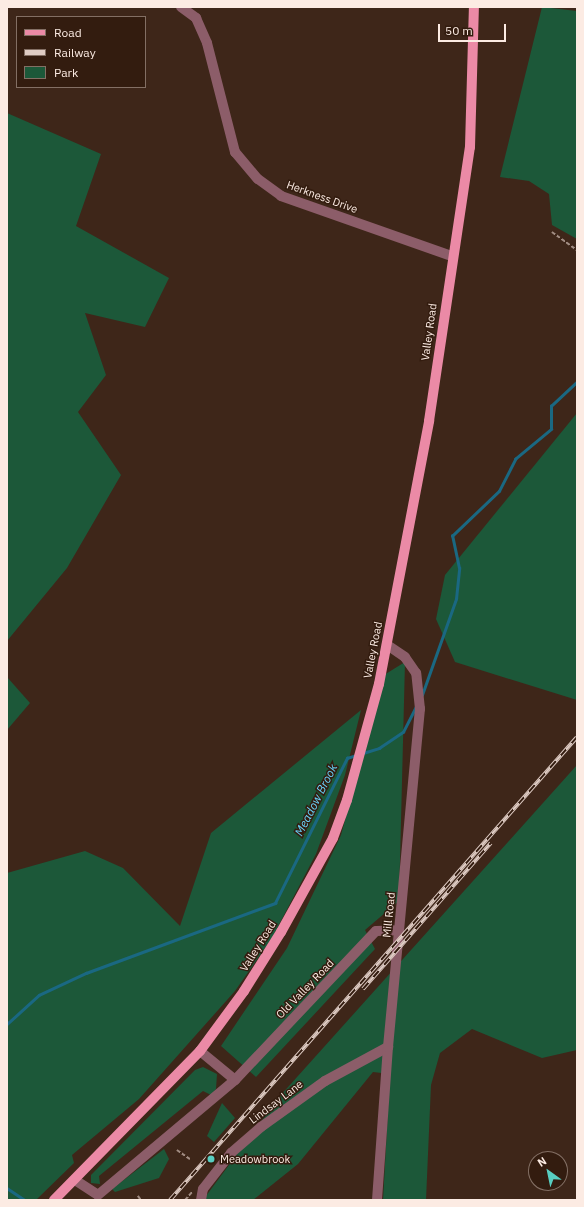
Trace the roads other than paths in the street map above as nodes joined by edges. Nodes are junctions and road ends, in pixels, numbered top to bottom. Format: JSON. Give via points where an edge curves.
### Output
{"nodes":[{"id":1,"x":181,"y":7,"type":"edge"},
{"id":2,"x":474,"y":7,"type":"edge"},
{"id":3,"x":451,"y":256,"type":"junction"},
{"id":4,"x":387,"y":645,"type":"junction"},
{"id":5,"x":399,"y":930,"type":"junction"},
{"id":6,"x":388,"y":1047,"type":"junction"},
{"id":7,"x":200,"y":1050,"type":"junction"},
{"id":8,"x":235,"y":1080,"type":"junction"},
{"id":9,"x":75,"y":1180,"type":"junction"},
{"id":10,"x":54,"y":1200,"type":"edge"},
{"id":11,"x":201,"y":1200,"type":"edge"},
{"id":12,"x":377,"y":1200,"type":"edge"}],
"edges":[{"from":1,"to":3,"type":"street","name":"Herkness Drive","via":[[196,18],[207,43],[235,152],[258,179],[282,196]]},
{"from":2,"to":3,"type":"main road","name":"Valley Road","via":[[470,147]]},
{"from":3,"to":4,"type":"main road","name":"Valley Road","via":[[429,421]]},
{"from":4,"to":5,"type":"street","name":"Mill Road","via":[[405,657],[419,681],[420,709]]},
{"from":4,"to":7,"type":"main road","name":"Valley Road","via":[[366,740],[333,838],[281,932],[244,991]]},
{"from":5,"to":6,"type":"street","name":"Mill Road"},
{"from":5,"to":8,"type":"street","name":"Old Valley Road","via":[[381,929],[373,934]]},
{"from":6,"to":11,"type":"street","name":"Lindsay Lane","via":[[325,1081],[261,1127],[231,1153],[203,1189]]},
{"from":6,"to":12,"type":"street","name":"Mill Road"},
{"from":7,"to":8,"type":"street"},
{"from":7,"to":9,"type":"main road","name":"Valley Road"},
{"from":8,"to":9,"type":"street","name":"Old Valley Road","via":[[98,1194]]},
{"from":9,"to":10,"type":"main road","name":"Valley Road"}]}
